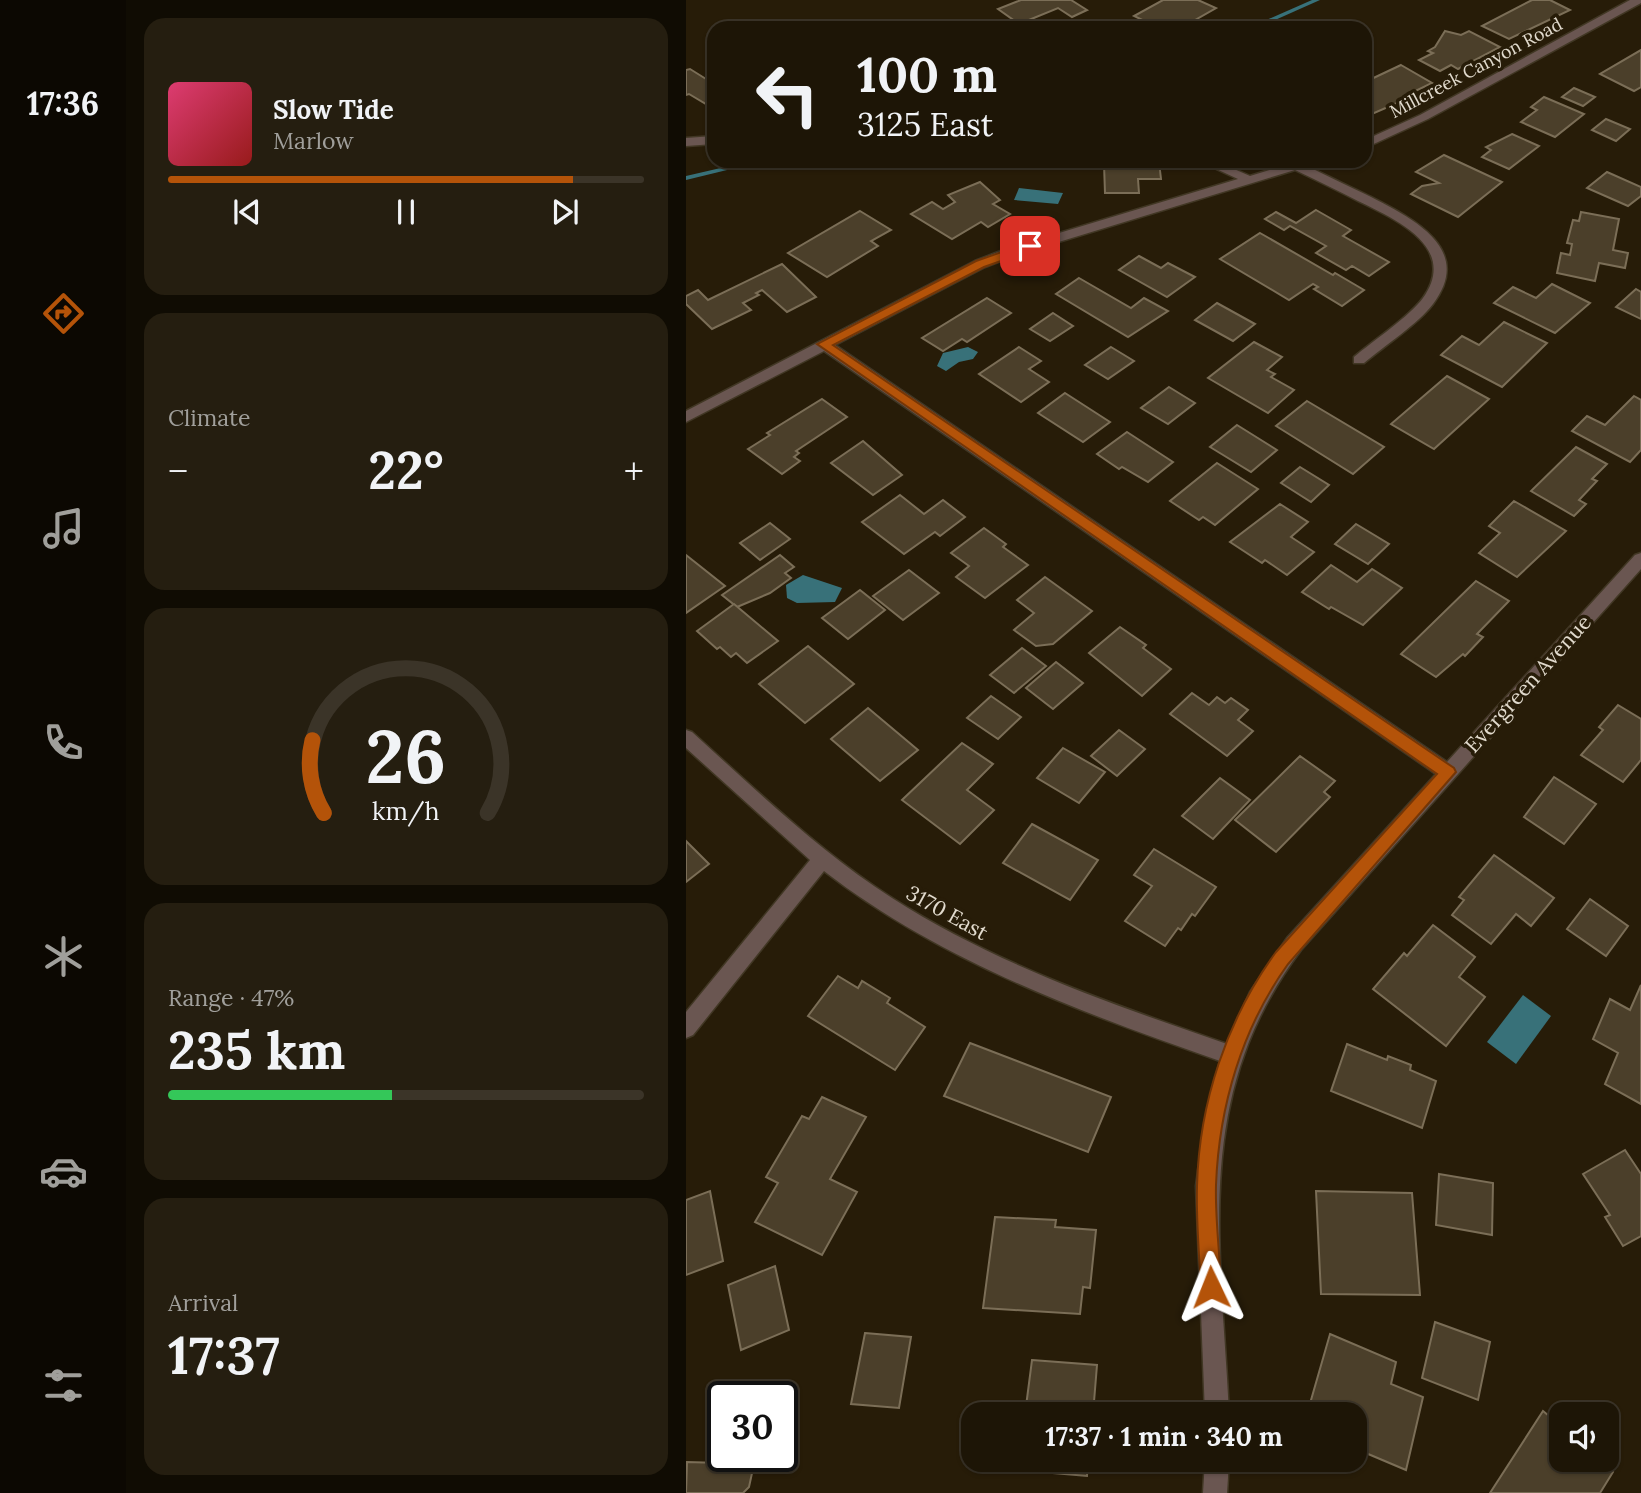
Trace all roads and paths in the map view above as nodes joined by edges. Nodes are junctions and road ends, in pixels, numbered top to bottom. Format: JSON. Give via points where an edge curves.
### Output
{"nodes":[{"id":1,"x":1639,"y":0,"type":"edge"},
{"id":2,"x":707,"y":140,"type":"edge"},
{"id":3,"x":1372,"y":141,"type":"edge"},
{"id":4,"x":686,"y":142,"type":"edge"},
{"id":5,"x":1225,"y":168,"type":"edge"},
{"id":6,"x":1290,"y":168,"type":"edge"},
{"id":7,"x":1301,"y":168,"type":"edge"},
{"id":8,"x":1248,"y":180,"type":"junction"},
{"id":9,"x":823,"y":344,"type":"junction"},
{"id":10,"x":1359,"y":360,"type":"dead end"},
{"id":11,"x":686,"y":417,"type":"edge"},
{"id":12,"x":1641,"y":559,"type":"edge"},
{"id":13,"x":686,"y":737,"type":"edge"},
{"id":14,"x":1448,"y":772,"type":"junction"},
{"id":15,"x":822,"y":859,"type":"junction"},
{"id":16,"x":686,"y":1028,"type":"edge"},
{"id":17,"x":1230,"y":1055,"type":"junction"},
{"id":18,"x":1216,"y":1402,"type":"edge"},
{"id":19,"x":1216,"y":1472,"type":"edge"},
{"id":20,"x":1215,"y":1493,"type":"edge"}],
"edges":[{"from":1,"to":3,"type":"street","name":"Millcreek Canyon Road"},
{"from":2,"to":4,"type":"street"},
{"from":5,"to":8,"type":"street"},
{"from":6,"to":8,"type":"street"},
{"from":7,"to":10,"type":"street","via":[[1394,213],[1420,230],[1438,254],[1442,270],[1435,293]]},
{"from":8,"to":9,"type":"street","via":[[1011,252]]},
{"from":9,"to":11,"type":"street"},
{"from":9,"to":14,"type":"street"},
{"from":12,"to":14,"type":"street","name":"Evergreen Avenue"},
{"from":13,"to":15,"type":"street","name":"3170 East"},
{"from":14,"to":17,"type":"street","name":"Evergreen Avenue","via":[[1282,958],[1256,999]]},
{"from":15,"to":16,"type":"street"},
{"from":15,"to":17,"type":"street","name":"3170 East","via":[[916,923],[995,965],[1068,998]]},
{"from":17,"to":18,"type":"street","name":"Evergreen Avenue","via":[[1214,1118],[1206,1186]]},
{"from":19,"to":20,"type":"street"}]}
